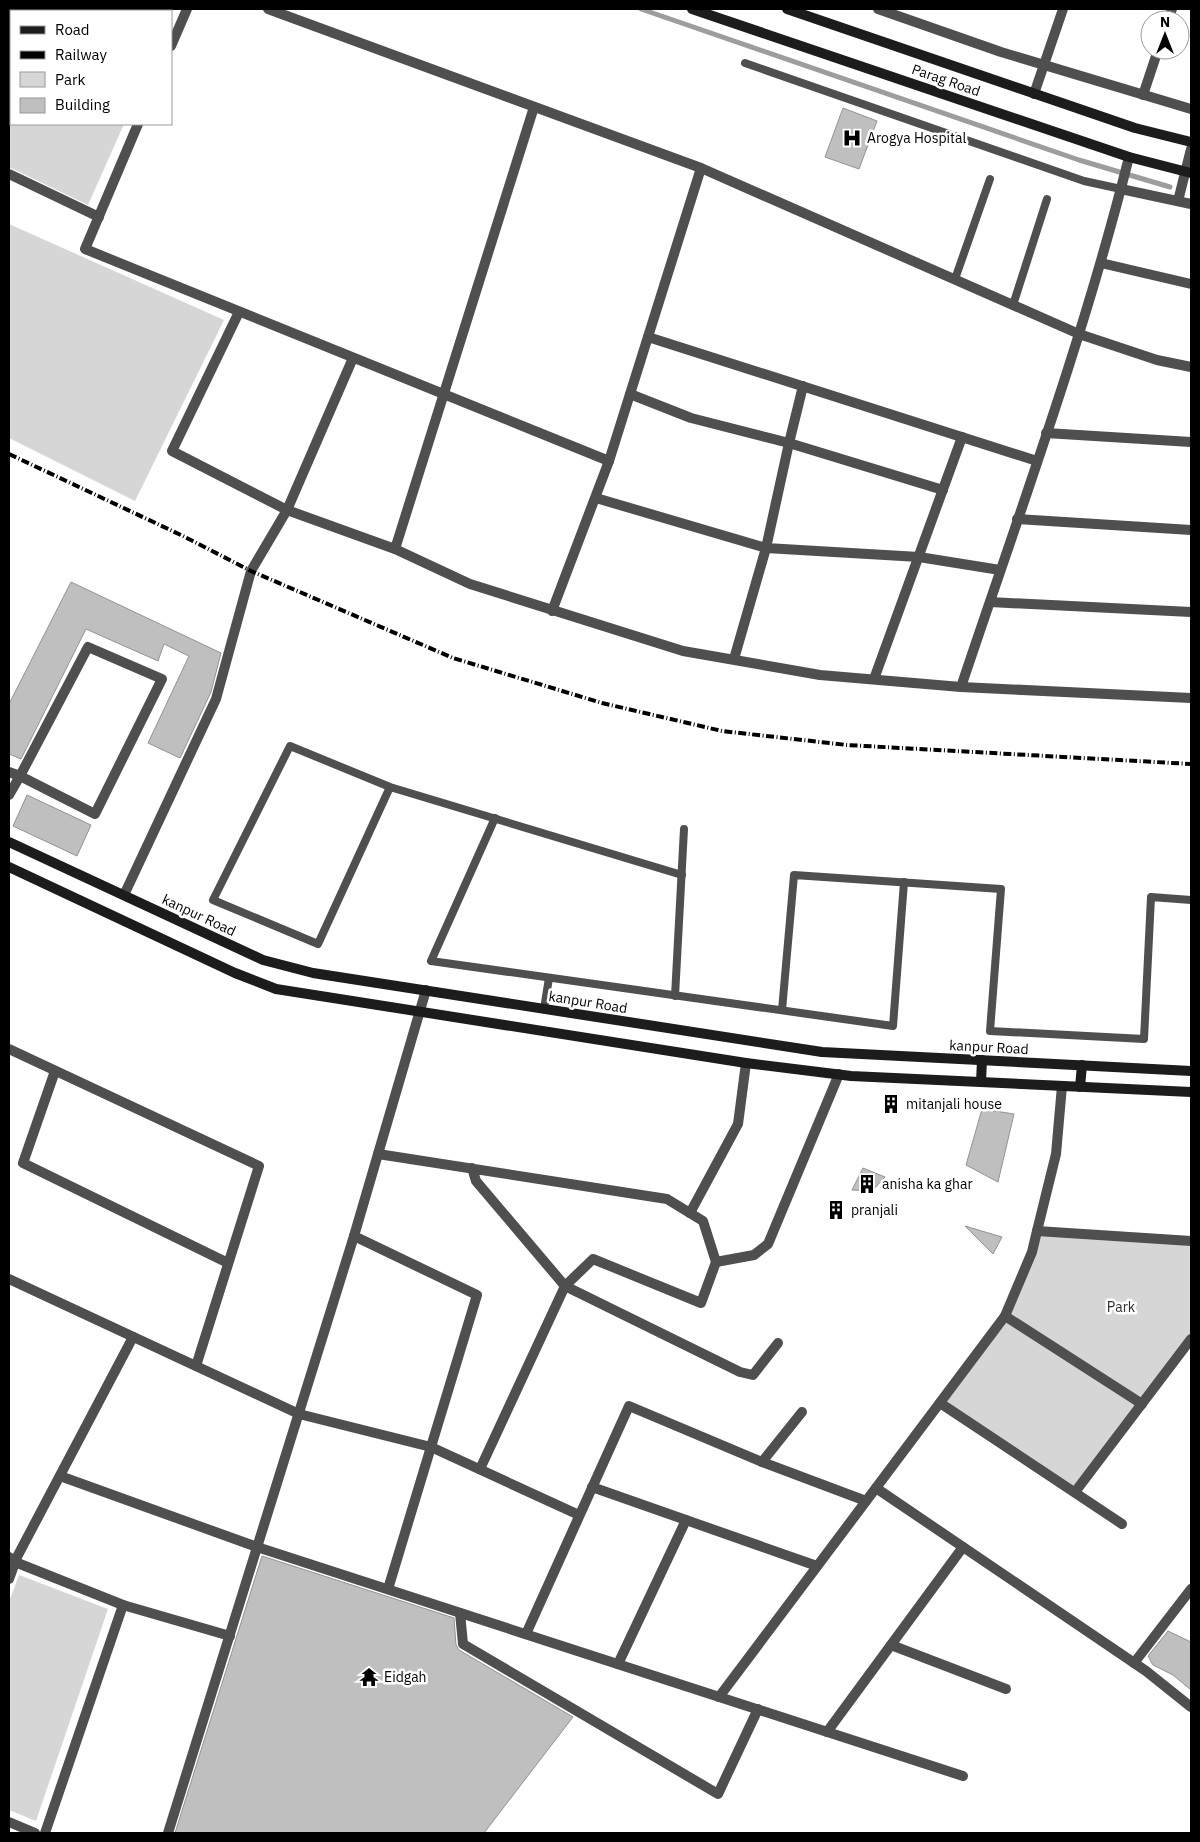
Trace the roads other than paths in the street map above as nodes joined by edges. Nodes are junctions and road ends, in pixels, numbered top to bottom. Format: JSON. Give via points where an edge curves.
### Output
{"nodes":[{"id":1,"x":187,"y":9,"type":"edge"},
{"id":2,"x":268,"y":9,"type":"edge"},
{"id":3,"x":692,"y":9,"type":"edge"},
{"id":4,"x":787,"y":9,"type":"edge"},
{"id":5,"x":878,"y":9,"type":"edge"},
{"id":6,"x":1063,"y":9,"type":"edge"},
{"id":7,"x":172,"y":44,"type":"edge"},
{"id":8,"x":1155,"y":60,"type":"edge"},
{"id":9,"x":745,"y":63,"type":"dead end"},
{"id":10,"x":1044,"y":65,"type":"junction"},
{"id":11,"x":1034,"y":94,"type":"junction"},
{"id":12,"x":1143,"y":95,"type":"junction"},
{"id":13,"x":534,"y":107,"type":"junction"},
{"id":14,"x":1191,"y":109,"type":"edge"},
{"id":15,"x":138,"y":125,"type":"edge"},
{"id":16,"x":1191,"y":142,"type":"edge"},
{"id":17,"x":1191,"y":149,"type":"edge"},
{"id":18,"x":1129,"y":157,"type":"junction"},
{"id":19,"x":701,"y":168,"type":"junction"},
{"id":20,"x":1188,"y":172,"type":"edge"},
{"id":21,"x":9,"y":174,"type":"edge"},
{"id":22,"x":990,"y":179,"type":"dead end"},
{"id":23,"x":1121,"y":190,"type":"junction"},
{"id":24,"x":1047,"y":199,"type":"dead end"},
{"id":25,"x":1178,"y":201,"type":"junction"},
{"id":26,"x":1191,"y":204,"type":"edge"},
{"id":27,"x":99,"y":217,"type":"junction"},
{"id":28,"x":1101,"y":263,"type":"junction"},
{"id":29,"x":955,"y":279,"type":"junction"},
{"id":30,"x":1191,"y":284,"type":"edge"},
{"id":31,"x":1013,"y":304,"type":"junction"},
{"id":32,"x":239,"y":312,"type":"junction"},
{"id":33,"x":1079,"y":334,"type":"junction"},
{"id":34,"x":648,"y":337,"type":"junction"},
{"id":35,"x":353,"y":358,"type":"junction"},
{"id":36,"x":1191,"y":367,"type":"edge"},
{"id":37,"x":803,"y":386,"type":"junction"},
{"id":38,"x":630,"y":394,"type":"junction"},
{"id":39,"x":444,"y":395,"type":"junction"},
{"id":40,"x":1046,"y":433,"type":"junction"},
{"id":41,"x":962,"y":437,"type":"junction"},
{"id":42,"x":1191,"y":442,"type":"edge"},
{"id":43,"x":789,"y":443,"type":"junction"},
{"id":44,"x":609,"y":461,"type":"junction"},
{"id":45,"x":1037,"y":461,"type":"junction"},
{"id":46,"x":943,"y":490,"type":"junction"},
{"id":47,"x":596,"y":498,"type":"junction"},
{"id":48,"x":287,"y":510,"type":"junction"},
{"id":49,"x":1017,"y":520,"type":"junction"},
{"id":50,"x":1191,"y":530,"type":"edge"},
{"id":51,"x":766,"y":548,"type":"junction"},
{"id":52,"x":395,"y":549,"type":"junction"},
{"id":53,"x":919,"y":557,"type":"junction"},
{"id":54,"x":1000,"y":570,"type":"junction"},
{"id":55,"x":990,"y":602,"type":"junction"},
{"id":56,"x":552,"y":611,"type":"junction"},
{"id":57,"x":1191,"y":612,"type":"edge"},
{"id":58,"x":734,"y":659,"type":"junction"},
{"id":59,"x":874,"y":679,"type":"junction"},
{"id":60,"x":961,"y":687,"type":"junction"},
{"id":61,"x":1191,"y":698,"type":"edge"},
{"id":62,"x":9,"y":772,"type":"edge"},
{"id":63,"x":20,"y":776,"type":"junction"},
{"id":64,"x":390,"y":787,"type":"junction"},
{"id":65,"x":9,"y":795,"type":"edge"},
{"id":66,"x":494,"y":818,"type":"junction"},
{"id":67,"x":684,"y":829,"type":"dead end"},
{"id":68,"x":9,"y":842,"type":"edge"},
{"id":69,"x":9,"y":867,"type":"edge"},
{"id":70,"x":682,"y":875,"type":"junction"},
{"id":71,"x":904,"y":882,"type":"junction"},
{"id":72,"x":124,"y":895,"type":"junction"},
{"id":73,"x":1191,"y":900,"type":"edge"},
{"id":74,"x":549,"y":978,"type":"junction"},
{"id":75,"x":426,"y":990,"type":"junction"},
{"id":76,"x":675,"y":996,"type":"junction"},
{"id":77,"x":544,"y":1009,"type":"junction"},
{"id":78,"x":782,"y":1010,"type":"junction"},
{"id":79,"x":420,"y":1012,"type":"junction"},
{"id":80,"x":9,"y":1049,"type":"edge"},
{"id":81,"x":982,"y":1060,"type":"junction"},
{"id":82,"x":746,"y":1063,"type":"junction"},
{"id":83,"x":1082,"y":1065,"type":"junction"},
{"id":84,"x":56,"y":1071,"type":"junction"},
{"id":85,"x":1191,"y":1071,"type":"edge"},
{"id":86,"x":840,"y":1074,"type":"junction"},
{"id":87,"x":980,"y":1082,"type":"junction"},
{"id":88,"x":1062,"y":1086,"type":"junction"},
{"id":89,"x":1080,"y":1087,"type":"junction"},
{"id":90,"x":1191,"y":1092,"type":"edge"},
{"id":91,"x":378,"y":1154,"type":"junction"},
{"id":92,"x":472,"y":1168,"type":"junction"},
{"id":93,"x":690,"y":1213,"type":"junction"},
{"id":94,"x":1037,"y":1231,"type":"junction"},
{"id":95,"x":354,"y":1236,"type":"junction"},
{"id":96,"x":1191,"y":1241,"type":"edge"},
{"id":97,"x":716,"y":1262,"type":"junction"},
{"id":98,"x":228,"y":1263,"type":"junction"},
{"id":99,"x":9,"y":1279,"type":"edge"},
{"id":100,"x":565,"y":1286,"type":"junction"},
{"id":101,"x":1005,"y":1316,"type":"junction"},
{"id":102,"x":133,"y":1337,"type":"junction"},
{"id":103,"x":1191,"y":1338,"type":"edge"},
{"id":104,"x":778,"y":1343,"type":"dead end"},
{"id":105,"x":196,"y":1366,"type":"junction"},
{"id":106,"x":940,"y":1403,"type":"junction"},
{"id":107,"x":1142,"y":1404,"type":"junction"},
{"id":108,"x":802,"y":1412,"type":"dead end"},
{"id":109,"x":299,"y":1414,"type":"junction"},
{"id":110,"x":432,"y":1447,"type":"junction"},
{"id":111,"x":762,"y":1462,"type":"junction"},
{"id":112,"x":480,"y":1469,"type":"junction"},
{"id":113,"x":60,"y":1476,"type":"junction"},
{"id":114,"x":592,"y":1487,"type":"junction"},
{"id":115,"x":876,"y":1488,"type":"junction"},
{"id":116,"x":1075,"y":1492,"type":"junction"},
{"id":117,"x":866,"y":1501,"type":"junction"},
{"id":118,"x":579,"y":1515,"type":"junction"},
{"id":119,"x":686,"y":1520,"type":"junction"},
{"id":120,"x":1122,"y":1524,"type":"dead end"},
{"id":121,"x":963,"y":1546,"type":"junction"},
{"id":122,"x":257,"y":1547,"type":"junction"},
{"id":123,"x":12,"y":1560,"type":"edge"},
{"id":124,"x":817,"y":1566,"type":"junction"},
{"id":125,"x":9,"y":1580,"type":"edge"},
{"id":126,"x":1191,"y":1589,"type":"edge"},
{"id":127,"x":388,"y":1590,"type":"junction"},
{"id":128,"x":123,"y":1605,"type":"junction"},
{"id":129,"x":460,"y":1613,"type":"junction"},
{"id":130,"x":526,"y":1634,"type":"junction"},
{"id":131,"x":230,"y":1636,"type":"junction"},
{"id":132,"x":891,"y":1645,"type":"junction"},
{"id":133,"x":1134,"y":1663,"type":"junction"},
{"id":134,"x":618,"y":1664,"type":"junction"},
{"id":135,"x":1006,"y":1689,"type":"dead end"},
{"id":136,"x":720,"y":1697,"type":"junction"},
{"id":137,"x":1191,"y":1707,"type":"edge"},
{"id":138,"x":758,"y":1709,"type":"junction"},
{"id":139,"x":827,"y":1732,"type":"junction"},
{"id":140,"x":963,"y":1776,"type":"dead end"},
{"id":141,"x":9,"y":1822,"type":"edge"},
{"id":142,"x":35,"y":1833,"type":"edge"},
{"id":143,"x":45,"y":1833,"type":"edge"},
{"id":144,"x":168,"y":1833,"type":"edge"}],
"edges":[{"from":1,"to":7,"type":"street"},
{"from":2,"to":13,"type":"street"},
{"from":3,"to":18,"type":"street","name":"Parag Road"},
{"from":4,"to":11,"type":"street","name":"Parag Road"},
{"from":5,"to":10,"type":"street"},
{"from":6,"to":10,"type":"street"},
{"from":8,"to":12,"type":"street"},
{"from":9,"to":23,"type":"lane","via":[[1084,181]]},
{"from":10,"to":11,"type":"street"},
{"from":10,"to":12,"type":"street"},
{"from":11,"to":16,"type":"street","name":"Parag Road","via":[[1135,128]]},
{"from":12,"to":14,"type":"street"},
{"from":13,"to":19,"type":"street"},
{"from":13,"to":39,"type":"street"},
{"from":15,"to":27,"type":"street"},
{"from":17,"to":20,"type":"street"},
{"from":18,"to":20,"type":"street","name":"Parag Road"},
{"from":18,"to":23,"type":"street"},
{"from":19,"to":29,"type":"street"},
{"from":19,"to":34,"type":"street"},
{"from":20,"to":25,"type":"street"},
{"from":21,"to":27,"type":"street"},
{"from":22,"to":29,"type":"lane"},
{"from":23,"to":25,"type":"street"},
{"from":23,"to":28,"type":"street"},
{"from":24,"to":31,"type":"lane"},
{"from":25,"to":26,"type":"street"},
{"from":27,"to":32,"type":"street","via":[[85,249]]},
{"from":28,"to":30,"type":"street"},
{"from":28,"to":33,"type":"street"},
{"from":29,"to":31,"type":"street"},
{"from":31,"to":33,"type":"street"},
{"from":32,"to":35,"type":"street"},
{"from":32,"to":48,"type":"street","via":[[172,451]]},
{"from":33,"to":36,"type":"street","via":[[1156,360]]},
{"from":33,"to":40,"type":"street"},
{"from":34,"to":37,"type":"street"},
{"from":34,"to":38,"type":"street"},
{"from":35,"to":39,"type":"street"},
{"from":35,"to":48,"type":"street"},
{"from":37,"to":41,"type":"street"},
{"from":37,"to":43,"type":"street"},
{"from":38,"to":43,"type":"street","via":[[691,418]]},
{"from":38,"to":44,"type":"street"},
{"from":39,"to":44,"type":"street"},
{"from":39,"to":52,"type":"street"},
{"from":40,"to":42,"type":"street"},
{"from":40,"to":45,"type":"street"},
{"from":41,"to":45,"type":"street"},
{"from":41,"to":46,"type":"street"},
{"from":43,"to":46,"type":"street"},
{"from":43,"to":51,"type":"street"},
{"from":44,"to":47,"type":"street"},
{"from":45,"to":49,"type":"street"},
{"from":46,"to":53,"type":"street"},
{"from":47,"to":51,"type":"street"},
{"from":47,"to":56,"type":"street"},
{"from":48,"to":52,"type":"street"},
{"from":48,"to":72,"type":"street","via":[[251,571],[216,699]]},
{"from":49,"to":50,"type":"street"},
{"from":49,"to":54,"type":"street"},
{"from":51,"to":53,"type":"street"},
{"from":51,"to":58,"type":"street"},
{"from":52,"to":56,"type":"street","via":[[470,584]]},
{"from":53,"to":54,"type":"street"},
{"from":53,"to":59,"type":"street"},
{"from":54,"to":55,"type":"street"},
{"from":55,"to":57,"type":"street"},
{"from":55,"to":60,"type":"street"},
{"from":56,"to":58,"type":"street","via":[[683,651]]},
{"from":58,"to":59,"type":"street","via":[[820,675]]},
{"from":59,"to":60,"type":"street"},
{"from":60,"to":61,"type":"street"},
{"from":62,"to":63,"type":"street"},
{"from":63,"to":63,"type":"street","via":[[88,647],[162,679],[95,814]]},
{"from":63,"to":65,"type":"street"},
{"from":64,"to":64,"type":"lane","via":[[290,746],[213,900],[318,944]]},
{"from":64,"to":66,"type":"lane"},
{"from":66,"to":70,"type":"lane"},
{"from":66,"to":74,"type":"lane","via":[[431,961]]},
{"from":67,"to":70,"type":"lane"},
{"from":68,"to":72,"type":"street","name":"kanpur Road"},
{"from":69,"to":79,"type":"street","via":[[276,989]]},
{"from":70,"to":76,"type":"lane"},
{"from":71,"to":73,"type":"lane","via":[[1001,889],[990,1031],[1144,1039],[1151,897]]},
{"from":71,"to":78,"type":"lane","via":[[794,875]]},
{"from":71,"to":78,"type":"lane","via":[[893,1026]]},
{"from":72,"to":75,"type":"street","name":"kanpur Road","via":[[263,960],[313,973]]},
{"from":74,"to":76,"type":"lane"},
{"from":74,"to":77,"type":"lane"},
{"from":75,"to":77,"type":"street","name":"kanpur Road"},
{"from":75,"to":79,"type":"street"},
{"from":76,"to":78,"type":"lane"},
{"from":77,"to":81,"type":"street","name":"kanpur Road","via":[[822,1052]]},
{"from":79,"to":82,"type":"street"},
{"from":79,"to":91,"type":"street"},
{"from":80,"to":84,"type":"street"},
{"from":81,"to":83,"type":"street","name":"kanpur Road"},
{"from":81,"to":87,"type":"street"},
{"from":82,"to":86,"type":"street"},
{"from":82,"to":93,"type":"street","via":[[738,1124]]},
{"from":83,"to":85,"type":"street","name":"kanpur Road"},
{"from":83,"to":89,"type":"street"},
{"from":84,"to":98,"type":"street","via":[[259,1166]]},
{"from":84,"to":98,"type":"street","via":[[22,1163]]},
{"from":86,"to":87,"type":"street"},
{"from":86,"to":97,"type":"street","via":[[768,1244],[754,1255]]},
{"from":87,"to":88,"type":"street"},
{"from":88,"to":89,"type":"street"},
{"from":88,"to":94,"type":"street","via":[[1056,1154]]},
{"from":89,"to":90,"type":"street"},
{"from":91,"to":92,"type":"street"},
{"from":91,"to":95,"type":"street"},
{"from":92,"to":93,"type":"street","via":[[667,1199]]},
{"from":92,"to":100,"type":"street","via":[[476,1181]]},
{"from":93,"to":97,"type":"street","via":[[704,1221]]},
{"from":94,"to":96,"type":"street"},
{"from":94,"to":101,"type":"street","via":[[1032,1252]]},
{"from":95,"to":109,"type":"street"},
{"from":95,"to":110,"type":"street","via":[[477,1295]]},
{"from":97,"to":100,"type":"street","via":[[701,1303],[593,1260]]},
{"from":98,"to":105,"type":"street"},
{"from":99,"to":102,"type":"street"},
{"from":100,"to":104,"type":"street","via":[[740,1372],[753,1375]]},
{"from":100,"to":112,"type":"street"},
{"from":101,"to":106,"type":"street"},
{"from":101,"to":107,"type":"street"},
{"from":102,"to":105,"type":"street"},
{"from":102,"to":113,"type":"street"},
{"from":103,"to":107,"type":"street"},
{"from":105,"to":109,"type":"street"},
{"from":106,"to":115,"type":"street"},
{"from":106,"to":116,"type":"street"},
{"from":107,"to":116,"type":"street"},
{"from":108,"to":111,"type":"street"},
{"from":109,"to":110,"type":"street"},
{"from":109,"to":122,"type":"street"},
{"from":110,"to":112,"type":"street"},
{"from":110,"to":127,"type":"street"},
{"from":111,"to":114,"type":"street","via":[[628,1406]]},
{"from":111,"to":117,"type":"street"},
{"from":112,"to":118,"type":"street"},
{"from":113,"to":122,"type":"street"},
{"from":113,"to":123,"type":"street"},
{"from":114,"to":118,"type":"street"},
{"from":114,"to":119,"type":"street"},
{"from":115,"to":117,"type":"street"},
{"from":115,"to":121,"type":"street"},
{"from":116,"to":120,"type":"street"},
{"from":117,"to":124,"type":"street"},
{"from":118,"to":130,"type":"street"},
{"from":119,"to":124,"type":"street"},
{"from":119,"to":134,"type":"street"},
{"from":121,"to":132,"type":"street"},
{"from":121,"to":133,"type":"street"},
{"from":122,"to":127,"type":"street"},
{"from":122,"to":131,"type":"street"},
{"from":123,"to":125,"type":"street"},
{"from":123,"to":128,"type":"street"},
{"from":124,"to":136,"type":"street"},
{"from":126,"to":133,"type":"street"},
{"from":127,"to":129,"type":"street"},
{"from":128,"to":131,"type":"street"},
{"from":128,"to":143,"type":"street"},
{"from":129,"to":130,"type":"street"},
{"from":129,"to":138,"type":"street","via":[[463,1644],[718,1794]]},
{"from":130,"to":134,"type":"street"},
{"from":131,"to":144,"type":"street"},
{"from":132,"to":135,"type":"street"},
{"from":132,"to":139,"type":"street"},
{"from":133,"to":137,"type":"street"},
{"from":134,"to":136,"type":"street"},
{"from":136,"to":138,"type":"street"},
{"from":138,"to":139,"type":"street"},
{"from":139,"to":140,"type":"street"},
{"from":141,"to":142,"type":"street"}]}
